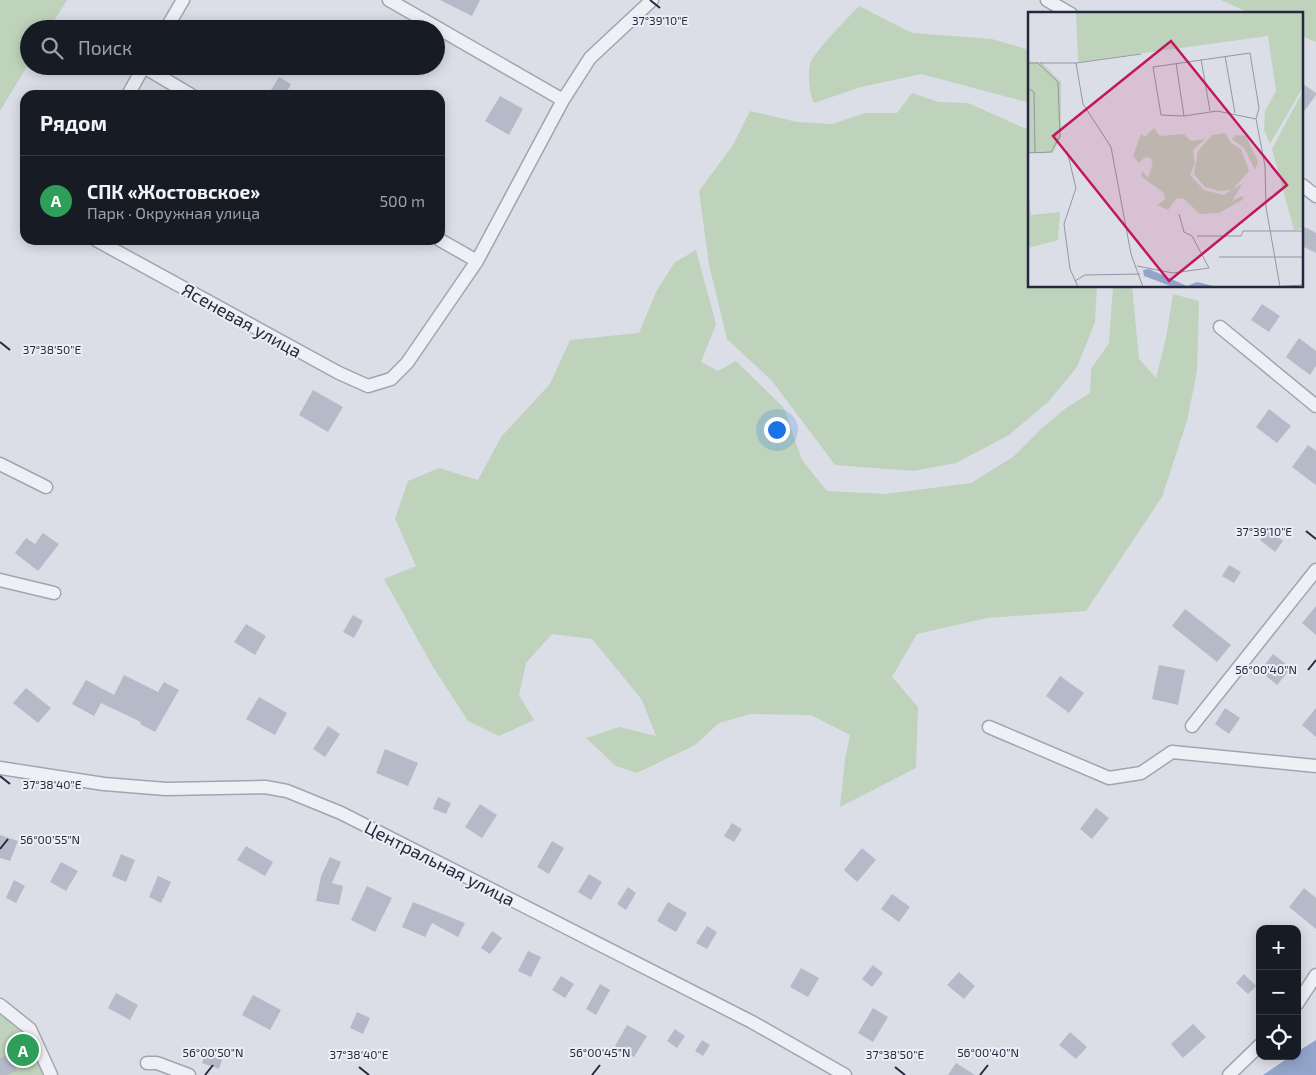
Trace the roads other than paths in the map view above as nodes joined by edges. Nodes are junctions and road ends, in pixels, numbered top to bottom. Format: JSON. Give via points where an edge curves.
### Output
{"nodes":[{"id":1,"x":183,"y":0,"type":"edge"},
{"id":2,"x":389,"y":0,"type":"edge"},
{"id":3,"x":652,"y":0,"type":"edge"},
{"id":4,"x":1047,"y":0,"type":"edge"},
{"id":5,"x":1068,"y":12,"type":"edge"},
{"id":6,"x":171,"y":20,"type":"edge"},
{"id":7,"x":424,"y":20,"type":"edge"},
{"id":8,"x":445,"y":32,"type":"edge"},
{"id":9,"x":139,"y":75,"type":"edge"},
{"id":10,"x":157,"y":75,"type":"edge"},
{"id":11,"x":131,"y":90,"type":"edge"},
{"id":12,"x":183,"y":90,"type":"edge"},
{"id":13,"x":563,"y":100,"type":"junction"},
{"id":14,"x":1304,"y":187,"type":"edge"},
{"id":15,"x":1316,"y":196,"type":"edge"},
{"id":16,"x":445,"y":243,"type":"edge"},
{"id":17,"x":105,"y":245,"type":"edge"},
{"id":18,"x":477,"y":261,"type":"junction"},
{"id":19,"x":1220,"y":327,"type":"dead end"},
{"id":20,"x":1316,"y":406,"type":"edge"},
{"id":21,"x":0,"y":464,"type":"edge"},
{"id":22,"x":46,"y":487,"type":"dead end"},
{"id":23,"x":1316,"y":570,"type":"edge"},
{"id":24,"x":0,"y":580,"type":"edge"},
{"id":25,"x":54,"y":593,"type":"dead end"},
{"id":26,"x":1192,"y":726,"type":"dead end"},
{"id":27,"x":989,"y":727,"type":"dead end"},
{"id":28,"x":1316,"y":766,"type":"edge"},
{"id":29,"x":0,"y":768,"type":"edge"},
{"id":30,"x":1316,"y":975,"type":"edge"},
{"id":31,"x":1301,"y":998,"type":"edge"},
{"id":32,"x":0,"y":1005,"type":"edge"},
{"id":33,"x":1256,"y":1049,"type":"edge"},
{"id":34,"x":147,"y":1063,"type":"dead end"},
{"id":35,"x":51,"y":1075,"type":"edge"},
{"id":36,"x":189,"y":1075,"type":"edge"},
{"id":37,"x":845,"y":1075,"type":"edge"},
{"id":38,"x":1229,"y":1075,"type":"edge"}],
"edges":[{"from":1,"to":6,"type":"street"},
{"from":2,"to":7,"type":"street"},
{"from":3,"to":13,"type":"street","via":[[590,58]]},
{"from":4,"to":5,"type":"street"},
{"from":8,"to":13,"type":"street"},
{"from":9,"to":11,"type":"street"},
{"from":10,"to":12,"type":"street"},
{"from":13,"to":18,"type":"street"},
{"from":14,"to":15,"type":"street"},
{"from":16,"to":18,"type":"street"},
{"from":17,"to":18,"type":"street","name":"Ясеневая улица","via":[[368,386],[391,379],[407,363]]},
{"from":19,"to":20,"type":"street"},
{"from":21,"to":22,"type":"street"},
{"from":23,"to":26,"type":"street"},
{"from":24,"to":25,"type":"street"},
{"from":27,"to":28,"type":"street","via":[[1108,778],[1141,772],[1172,752]]},
{"from":29,"to":37,"type":"street","name":"Центральная улица","via":[[104,784],[166,789],[265,787],[287,791],[341,812],[744,1018]]},
{"from":30,"to":31,"type":"street"},
{"from":32,"to":35,"type":"street","via":[[30,1030]]},
{"from":33,"to":38,"type":"street"},
{"from":34,"to":36,"type":"street","via":[[157,1063]]}]}
